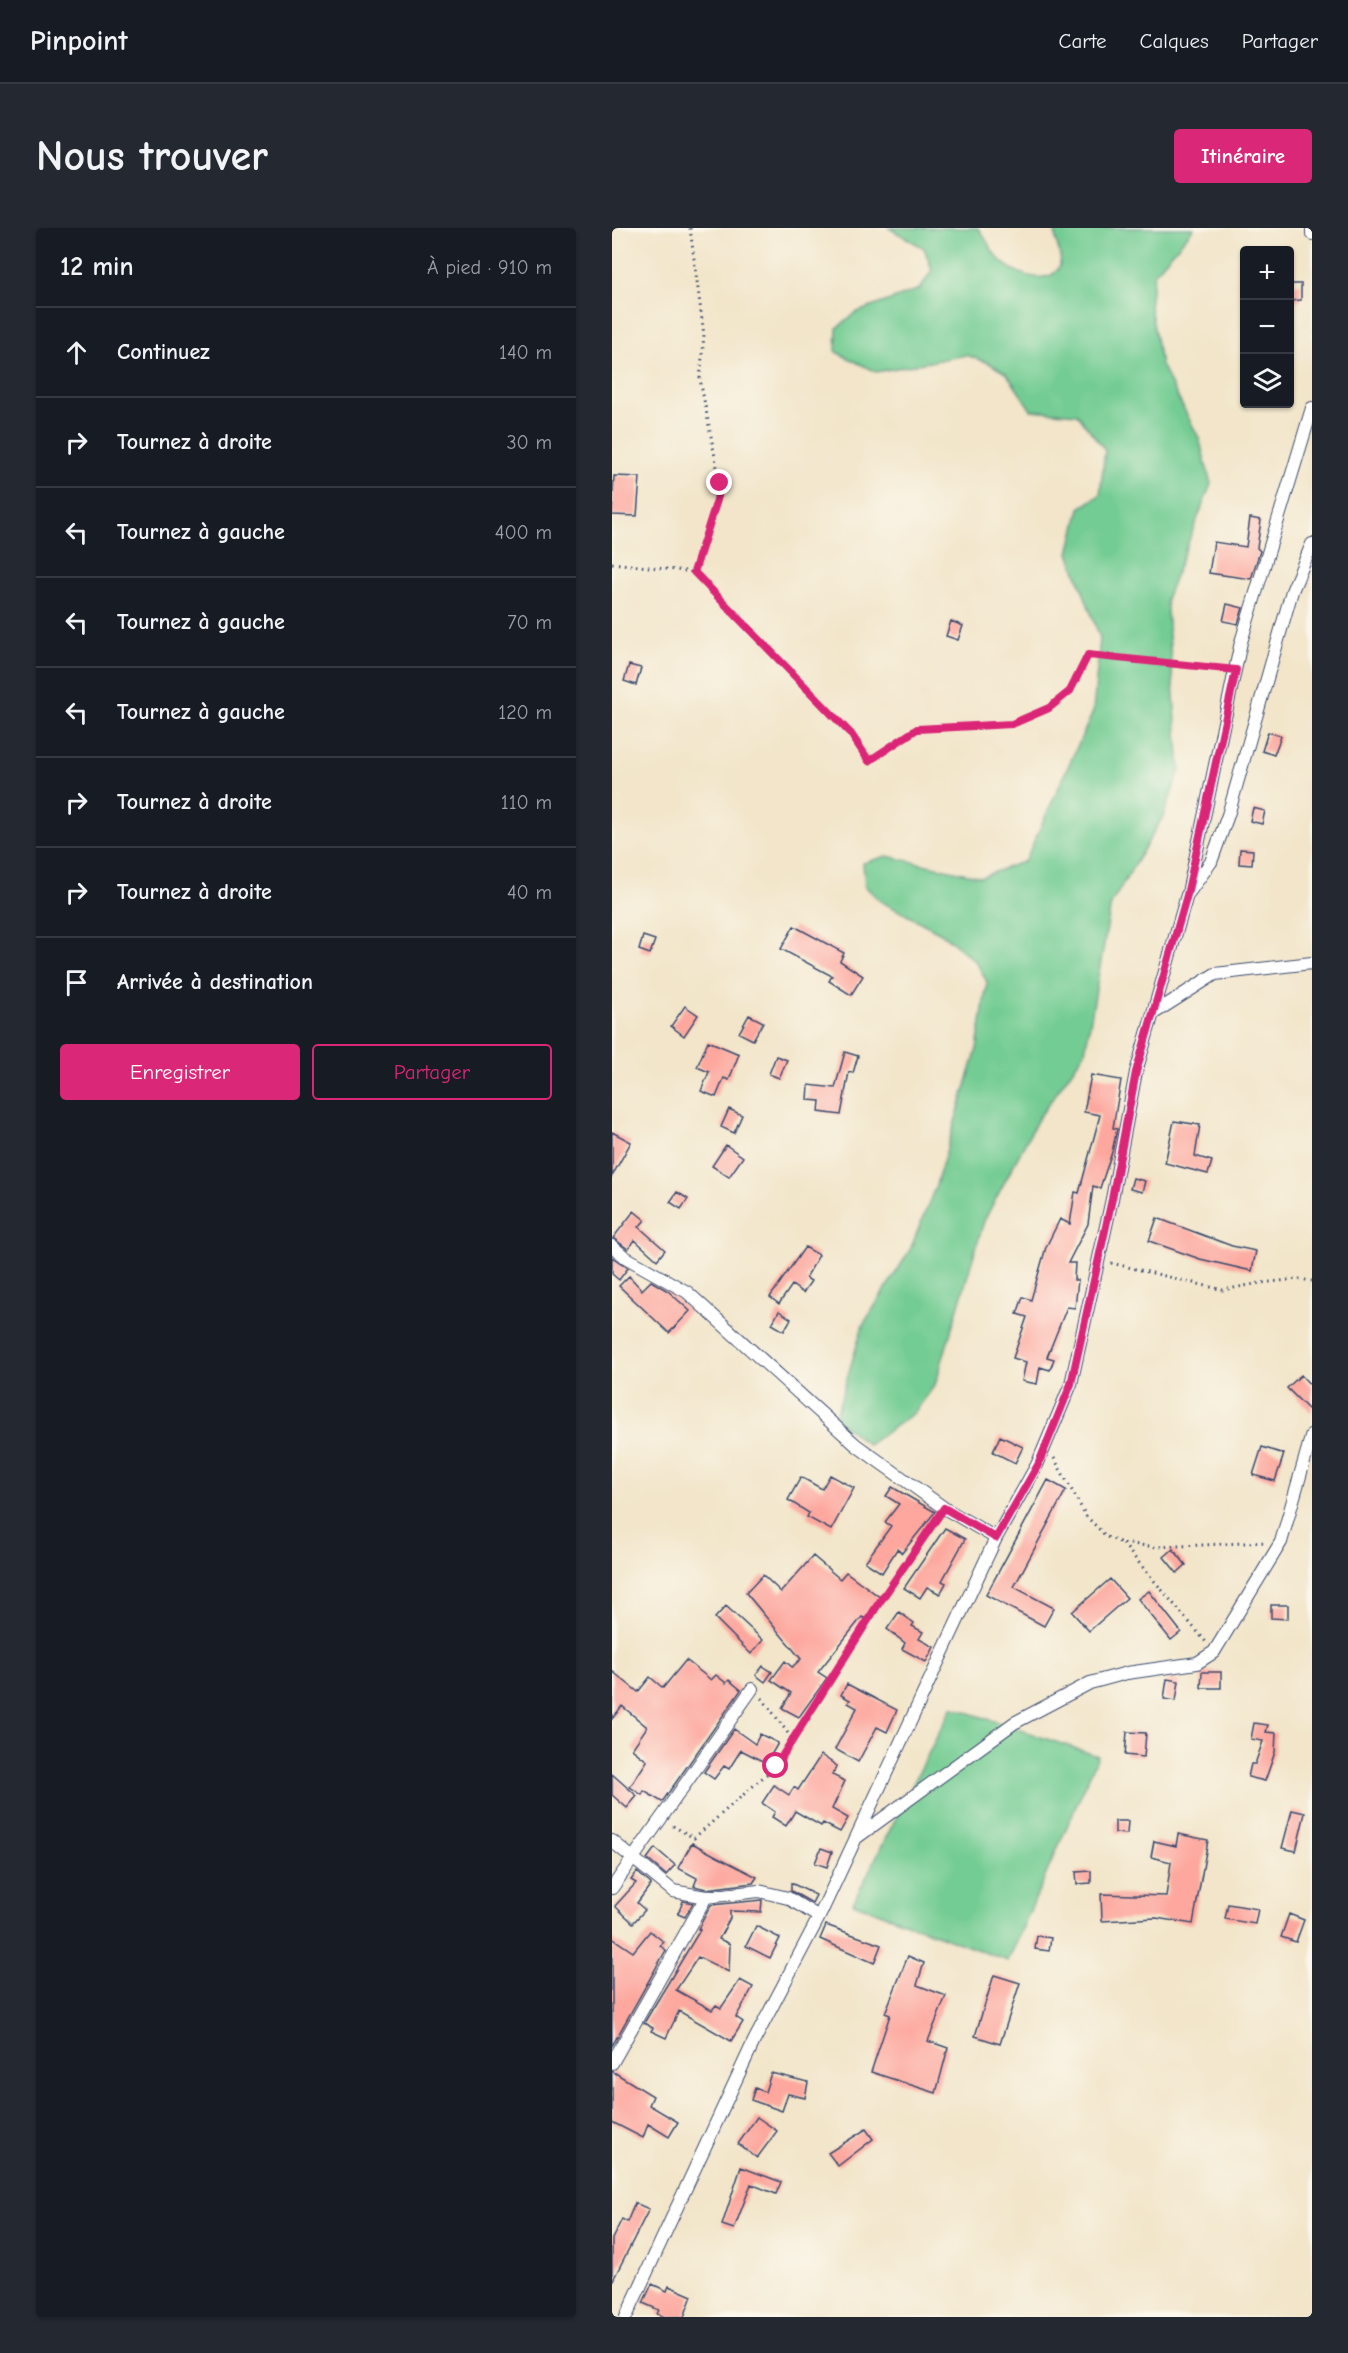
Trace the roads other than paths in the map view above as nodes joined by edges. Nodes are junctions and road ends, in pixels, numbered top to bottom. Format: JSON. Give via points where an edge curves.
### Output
{"nodes":[{"id":1,"x":1311,"y":228,"type":"edge"},
{"id":2,"x":1312,"y":234,"type":"edge"},
{"id":3,"x":1312,"y":408,"type":"edge"},
{"id":4,"x":1312,"y":544,"type":"edge"},
{"id":5,"x":1187,"y":895,"type":"junction"},
{"id":6,"x":1312,"y":963,"type":"edge"},
{"id":7,"x":1154,"y":1012,"type":"junction"},
{"id":8,"x":612,"y":1246,"type":"edge"},
{"id":9,"x":1312,"y":1434,"type":"edge"},
{"id":10,"x":996,"y":1538,"type":"junction"},
{"id":11,"x":752,"y":1689,"type":"road end"},
{"id":12,"x":855,"y":1839,"type":"junction"},
{"id":13,"x":612,"y":1841,"type":"edge"},
{"id":14,"x":632,"y":1860,"type":"junction"},
{"id":15,"x":612,"y":1887,"type":"edge"},
{"id":16,"x":706,"y":1897,"type":"junction"},
{"id":17,"x":819,"y":1917,"type":"junction"},
{"id":18,"x":612,"y":2063,"type":"edge"},
{"id":19,"x":626,"y":2317,"type":"edge"}],
"edges":[{"from":1,"to":2,"type":"street"},
{"from":3,"to":5,"type":"street","via":[[1242,642]]},
{"from":4,"to":5,"type":"street","via":[[1292,591],[1228,815],[1211,862]]},
{"from":5,"to":7,"type":"street"},
{"from":6,"to":7,"type":"street","via":[[1215,974]]},
{"from":7,"to":10,"type":"street","via":[[1136,1072],[1071,1384],[1038,1465]]},
{"from":8,"to":10,"type":"street","via":[[687,1292],[856,1445],[944,1508]]},
{"from":9,"to":12,"type":"street","via":[[1281,1542],[1214,1652],[1197,1664],[1127,1673],[1090,1683],[1014,1723]]},
{"from":10,"to":12,"type":"street"},
{"from":11,"to":14,"type":"street"},
{"from":12,"to":17,"type":"street"},
{"from":13,"to":14,"type":"street"},
{"from":14,"to":15,"type":"street"},
{"from":14,"to":16,"type":"street","via":[[673,1891]]},
{"from":16,"to":17,"type":"street","via":[[759,1891],[788,1898]]},
{"from":16,"to":18,"type":"street"},
{"from":17,"to":19,"type":"street","via":[[754,2041]]}]}
